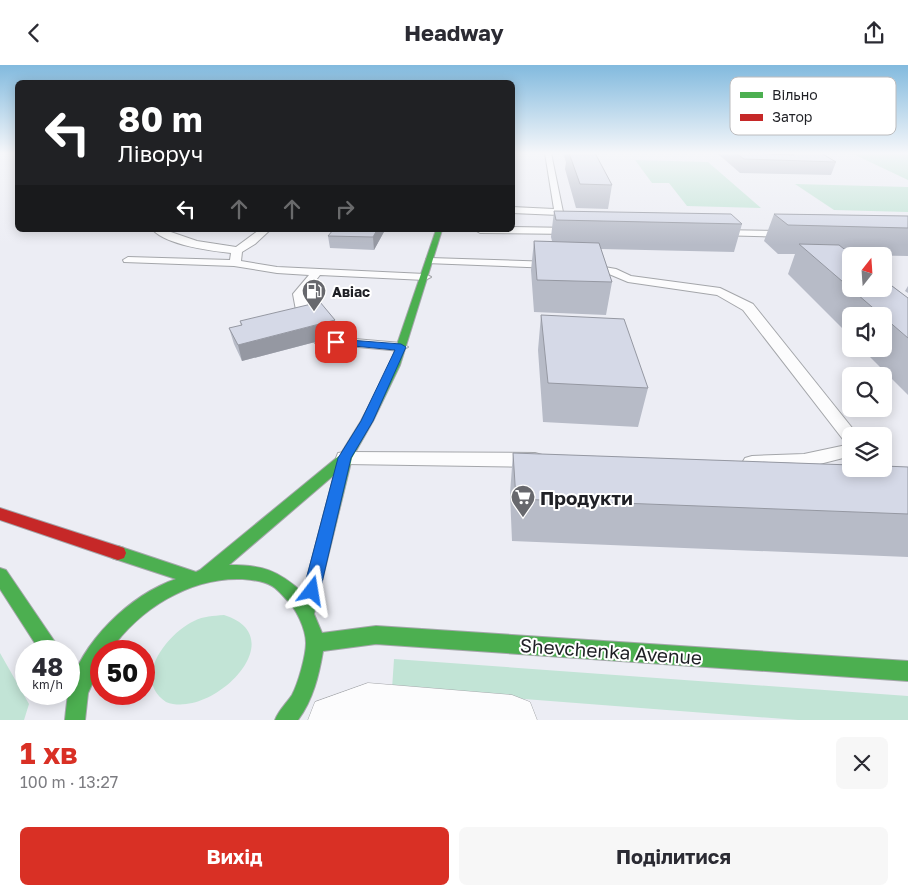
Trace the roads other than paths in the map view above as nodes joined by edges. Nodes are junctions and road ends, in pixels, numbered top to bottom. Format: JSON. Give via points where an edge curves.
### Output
{"nodes":[{"id":1,"x":554,"y":184,"type":"edge"},
{"id":2,"x":515,"y":210,"type":"edge"},
{"id":3,"x":515,"y":230,"type":"edge"},
{"id":4,"x":582,"y":231,"type":"edge"},
{"id":5,"x":161,"y":232,"type":"edge"},
{"id":6,"x":263,"y":232,"type":"edge"},
{"id":7,"x":438,"y":232,"type":"edge"},
{"id":8,"x":708,"y":233,"type":"edge"},
{"id":9,"x":794,"y":234,"type":"edge"},
{"id":10,"x":237,"y":250,"type":"junction"},
{"id":11,"x":128,"y":260,"type":"dead end"},
{"id":12,"x":430,"y":261,"type":"junction"},
{"id":13,"x":236,"y":263,"type":"junction"},
{"id":14,"x":317,"y":272,"type":"junction"},
{"id":15,"x":425,"y":277,"type":"junction"},
{"id":16,"x":305,"y":321,"type":"edge"},
{"id":17,"x":320,"y":340,"type":"dead end"},
{"id":18,"x":401,"y":347,"type":"junction"},
{"id":19,"x":842,"y":427,"type":"edge"},
{"id":20,"x":842,"y":452,"type":"edge"},
{"id":21,"x":345,"y":458,"type":"junction"},
{"id":22,"x":552,"y":461,"type":"edge"},
{"id":23,"x":734,"y":463,"type":"edge"},
{"id":24,"x":0,"y":514,"type":"edge"},
{"id":25,"x":0,"y":575,"type":"edge"},
{"id":26,"x":206,"y":575,"type":"junction"},
{"id":27,"x":194,"y":578,"type":"junction"},
{"id":28,"x":307,"y":610,"type":"junction"},
{"id":29,"x":43,"y":640,"type":"edge"},
{"id":30,"x":315,"y":643,"type":"junction"},
{"id":31,"x":908,"y":671,"type":"edge"},
{"id":32,"x":80,"y":689,"type":"edge"},
{"id":33,"x":77,"y":705,"type":"edge"},
{"id":34,"x":75,"y":720,"type":"edge"},
{"id":35,"x":285,"y":720,"type":"edge"},
{"id":36,"x":333,"y":720,"type":"edge"},
{"id":37,"x":512,"y":720,"type":"edge"}],
"edges":[{"from":1,"to":2,"type":"lane","via":[[559,212]]},
{"from":3,"to":4,"type":"lane"},
{"from":5,"to":10,"type":"lane","via":[[199,245]]},
{"from":6,"to":10,"type":"lane"},
{"from":7,"to":12,"type":"main road"},
{"from":8,"to":9,"type":"lane"},
{"from":10,"to":13,"type":"lane"},
{"from":11,"to":13,"type":"lane"},
{"from":12,"to":15,"type":"main road"},
{"from":12,"to":19,"type":"lane","via":[[594,267],[628,279],[720,292],[748,307]]},
{"from":13,"to":14,"type":"lane"},
{"from":14,"to":15,"type":"lane"},
{"from":14,"to":16,"type":"lane","via":[[299,295]]},
{"from":15,"to":18,"type":"main road"},
{"from":17,"to":18,"type":"lane"},
{"from":18,"to":21,"type":"main road","via":[[367,421]]},
{"from":20,"to":23,"type":"lane","via":[[804,461]]},
{"from":21,"to":22,"type":"lane"},
{"from":21,"to":26,"type":"main road"},
{"from":21,"to":28,"type":"main road"},
{"from":24,"to":27,"type":"main road"},
{"from":25,"to":29,"type":"main road"},
{"from":26,"to":27,"type":"main road"},
{"from":26,"to":28,"type":"main road","via":[[228,571],[259,573],[288,586]]},
{"from":27,"to":32,"type":"main road","via":[[160,593],[127,617],[97,653]]},
{"from":28,"to":30,"type":"main road"},
{"from":30,"to":31,"type":"main road","name":"Shevchenka Avenue","via":[[376,635]]},
{"from":30,"to":35,"type":"main road","via":[[301,698]]},
{"from":33,"to":34,"type":"main road"},
{"from":36,"to":37,"type":"street","via":[[368,708]]}]}
